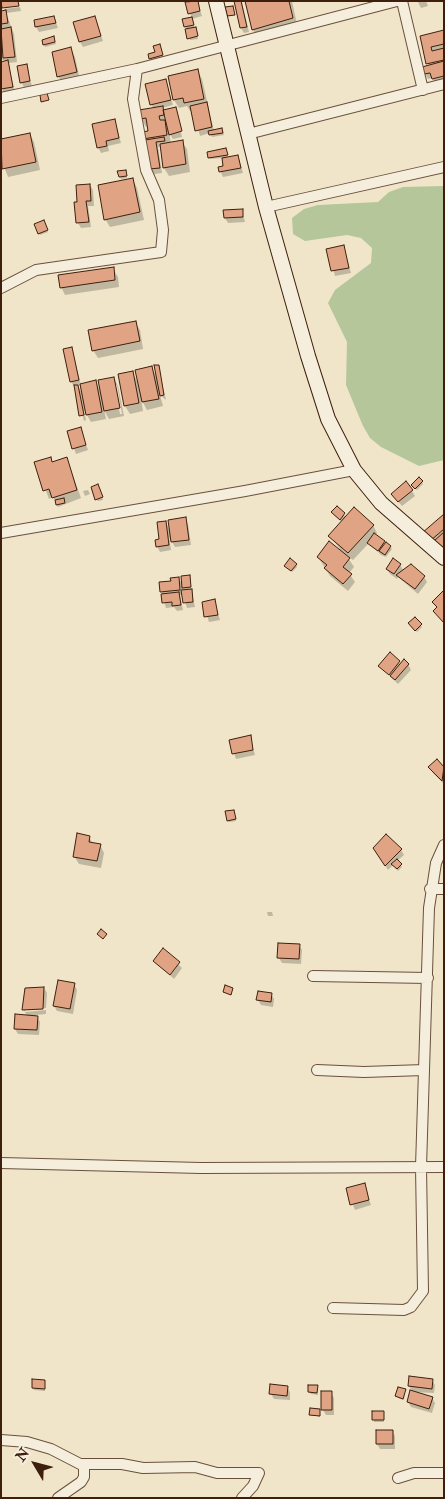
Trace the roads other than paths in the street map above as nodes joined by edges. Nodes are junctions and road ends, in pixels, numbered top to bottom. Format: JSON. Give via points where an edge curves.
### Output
{"nodes":[{"id":1,"x":216,"y":1,"type":"edge"},
{"id":2,"x":397,"y":1,"type":"edge"},
{"id":3,"x":402,"y":1,"type":"edge"},
{"id":4,"x":225,"y":45,"type":"junction"},
{"id":5,"x":137,"y":68,"type":"junction"},
{"id":6,"x":444,"y":84,"type":"edge"},
{"id":7,"x":423,"y":90,"type":"junction"},
{"id":8,"x":1,"y":98,"type":"edge"},
{"id":9,"x":248,"y":134,"type":"junction"},
{"id":10,"x":444,"y":167,"type":"edge"},
{"id":11,"x":266,"y":206,"type":"junction"},
{"id":12,"x":1,"y":288,"type":"edge"},
{"id":13,"x":354,"y":470,"type":"junction"},
{"id":14,"x":1,"y":533,"type":"edge"},
{"id":15,"x":444,"y":558,"type":"edge"},
{"id":16,"x":444,"y":845,"type":"edge"},
{"id":17,"x":430,"y":889,"type":"junction"},
{"id":18,"x":444,"y":890,"type":"edge"},
{"id":19,"x":313,"y":976,"type":"dead end"},
{"id":20,"x":428,"y":978,"type":"junction"},
{"id":21,"x":317,"y":1070,"type":"dead end"},
{"id":22,"x":424,"y":1070,"type":"junction"},
{"id":23,"x":1,"y":1163,"type":"edge"},
{"id":24,"x":421,"y":1167,"type":"junction"},
{"id":25,"x":444,"y":1167,"type":"edge"},
{"id":26,"x":333,"y":1308,"type":"dead end"},
{"id":27,"x":1,"y":1440,"type":"edge"},
{"id":28,"x":81,"y":1464,"type":"junction"},
{"id":29,"x":444,"y":1473,"type":"edge"},
{"id":30,"x":398,"y":1478,"type":"dead end"},
{"id":31,"x":58,"y":1498,"type":"edge"},
{"id":32,"x":242,"y":1498,"type":"edge"}],
"edges":[{"from":1,"to":4,"type":"main road"},
{"from":2,"to":4,"type":"street"},
{"from":3,"to":7,"type":"street"},
{"from":4,"to":5,"type":"street"},
{"from":4,"to":9,"type":"main road"},
{"from":5,"to":8,"type":"street"},
{"from":5,"to":12,"type":"street","via":[[133,99],[146,170],[159,200],[163,230],[161,252],[36,270]]},
{"from":6,"to":7,"type":"street"},
{"from":7,"to":9,"type":"street"},
{"from":9,"to":11,"type":"main road"},
{"from":10,"to":11,"type":"street"},
{"from":11,"to":13,"type":"main road","via":[[328,419]]},
{"from":13,"to":14,"type":"street","via":[[245,492]]},
{"from":13,"to":15,"type":"main road","via":[[381,503]]},
{"from":16,"to":17,"type":"street"},
{"from":17,"to":18,"type":"street"},
{"from":17,"to":20,"type":"street"},
{"from":19,"to":20,"type":"street"},
{"from":20,"to":22,"type":"street"},
{"from":21,"to":22,"type":"street"},
{"from":22,"to":24,"type":"street"},
{"from":23,"to":24,"type":"street","via":[[201,1168]]},
{"from":24,"to":25,"type":"street"},
{"from":24,"to":26,"type":"street","via":[[422,1291],[418,1300],[404,1310]]},
{"from":27,"to":28,"type":"street","via":[[27,1442],[51,1449]]},
{"from":28,"to":31,"type":"street","via":[[85,1470],[81,1482]]},
{"from":28,"to":32,"type":"street","via":[[195,1467],[217,1472],[259,1473]]},
{"from":29,"to":30,"type":"street","via":[[414,1472]]}]}
